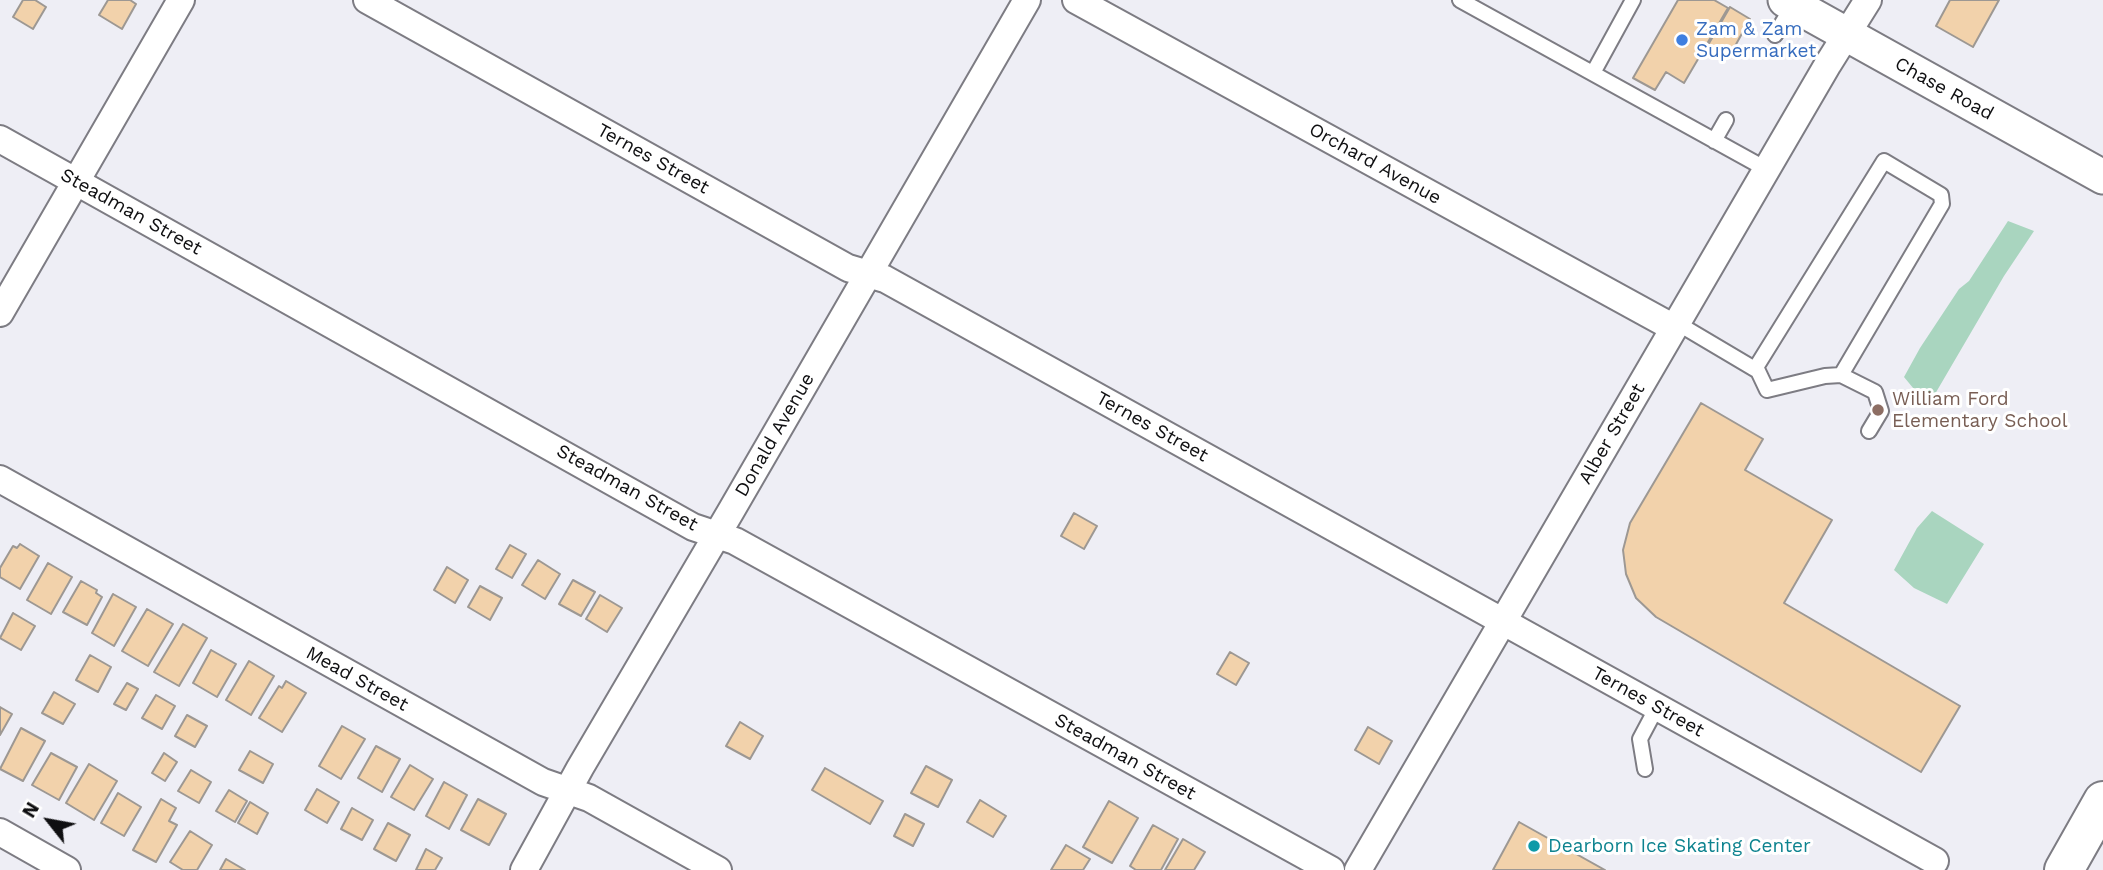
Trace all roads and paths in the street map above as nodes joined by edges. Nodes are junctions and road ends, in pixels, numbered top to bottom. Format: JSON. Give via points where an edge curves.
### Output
{"nodes":[{"id":1,"x":181,"y":0,"type":"edge"},
{"id":2,"x":367,"y":0,"type":"edge"},
{"id":3,"x":1027,"y":0,"type":"edge"},
{"id":4,"x":1076,"y":0,"type":"edge"},
{"id":5,"x":1460,"y":0,"type":"edge"},
{"id":6,"x":1633,"y":0,"type":"edge"},
{"id":7,"x":1868,"y":0,"type":"edge"},
{"id":8,"x":1789,"y":2,"type":"edge"},
{"id":9,"x":1775,"y":35,"type":"dead end"},
{"id":10,"x":1847,"y":35,"type":"junction"},
{"id":11,"x":1593,"y":73,"type":"junction"},
{"id":12,"x":1726,"y":120,"type":"dead end"},
{"id":13,"x":0,"y":139,"type":"edge"},
{"id":14,"x":1714,"y":141,"type":"junction"},
{"id":15,"x":1766,"y":169,"type":"junction"},
{"id":16,"x":2103,"y":177,"type":"edge"},
{"id":17,"x":76,"y":181,"type":"junction"},
{"id":18,"x":868,"y":274,"type":"junction"},
{"id":19,"x":0,"y":313,"type":"edge"},
{"id":20,"x":1675,"y":325,"type":"junction"},
{"id":21,"x":1755,"y":369,"type":"junction"},
{"id":22,"x":1841,"y":375,"type":"junction"},
{"id":23,"x":1868,"y":431,"type":"dead end"},
{"id":24,"x":0,"y":479,"type":"edge"},
{"id":25,"x":716,"y":535,"type":"junction"},
{"id":26,"x":1502,"y":622,"type":"junction"},
{"id":27,"x":1657,"y":707,"type":"junction"},
{"id":28,"x":1645,"y":769,"type":"dead end"},
{"id":29,"x":568,"y":791,"type":"junction"},
{"id":30,"x":2103,"y":801,"type":"edge"},
{"id":31,"x":0,"y":832,"type":"edge"},
{"id":32,"x":1939,"y":867,"type":"edge"},
{"id":33,"x":67,"y":870,"type":"edge"},
{"id":34,"x":524,"y":870,"type":"edge"},
{"id":35,"x":718,"y":870,"type":"edge"},
{"id":36,"x":1331,"y":870,"type":"edge"},
{"id":37,"x":1359,"y":870,"type":"edge"},
{"id":38,"x":2064,"y":870,"type":"edge"}],
"edges":[{"from":1,"to":17,"type":"street"},
{"from":2,"to":18,"type":"street","name":"Ternes Street","via":[[848,268]]},
{"from":3,"to":18,"type":"street","name":"Donald Avenue"},
{"from":4,"to":20,"type":"street","name":"Orchard Avenue"},
{"from":5,"to":11,"type":"lane"},
{"from":6,"to":11,"type":"lane"},
{"from":7,"to":10,"type":"street","name":"Alber Street"},
{"from":8,"to":9,"type":"lane"},
{"from":8,"to":10,"type":"street","name":"Chase Road"},
{"from":10,"to":15,"type":"street","name":"Alber Street"},
{"from":10,"to":16,"type":"street","name":"Chase Road"},
{"from":11,"to":14,"type":"lane"},
{"from":12,"to":14,"type":"lane"},
{"from":13,"to":17,"type":"street","name":"Steadman Street"},
{"from":14,"to":15,"type":"lane"},
{"from":15,"to":20,"type":"street","name":"Alber Street"},
{"from":17,"to":19,"type":"street"},
{"from":17,"to":25,"type":"street","name":"Steadman Street","via":[[693,527]]},
{"from":18,"to":25,"type":"street","name":"Donald Avenue"},
{"from":18,"to":26,"type":"street","name":"Ternes Street","via":[[886,279]]},
{"from":20,"to":21,"type":"lane"},
{"from":20,"to":26,"type":"street","name":"Alber Street"},
{"from":21,"to":22,"type":"lane","via":[[1767,390]]},
{"from":21,"to":22,"type":"lane","via":[[1884,161],[1941,195],[1942,204]]},
{"from":22,"to":23,"type":"lane","via":[[1875,392],[1881,411]]},
{"from":24,"to":29,"type":"street","name":"Mead Street","via":[[543,782]]},
{"from":25,"to":29,"type":"street","name":"Donald Avenue"},
{"from":25,"to":36,"type":"street","name":"Steadman Street"},
{"from":26,"to":27,"type":"street","name":"Ternes Street"},
{"from":26,"to":37,"type":"street","name":"Alber Street"},
{"from":27,"to":28,"type":"lane","via":[[1640,739]]},
{"from":27,"to":32,"type":"street","name":"Ternes Street"},
{"from":29,"to":34,"type":"street","name":"Donald Avenue"},
{"from":29,"to":35,"type":"street","name":"Mead Street"},
{"from":30,"to":38,"type":"main road"},
{"from":31,"to":33,"type":"street"}]}
